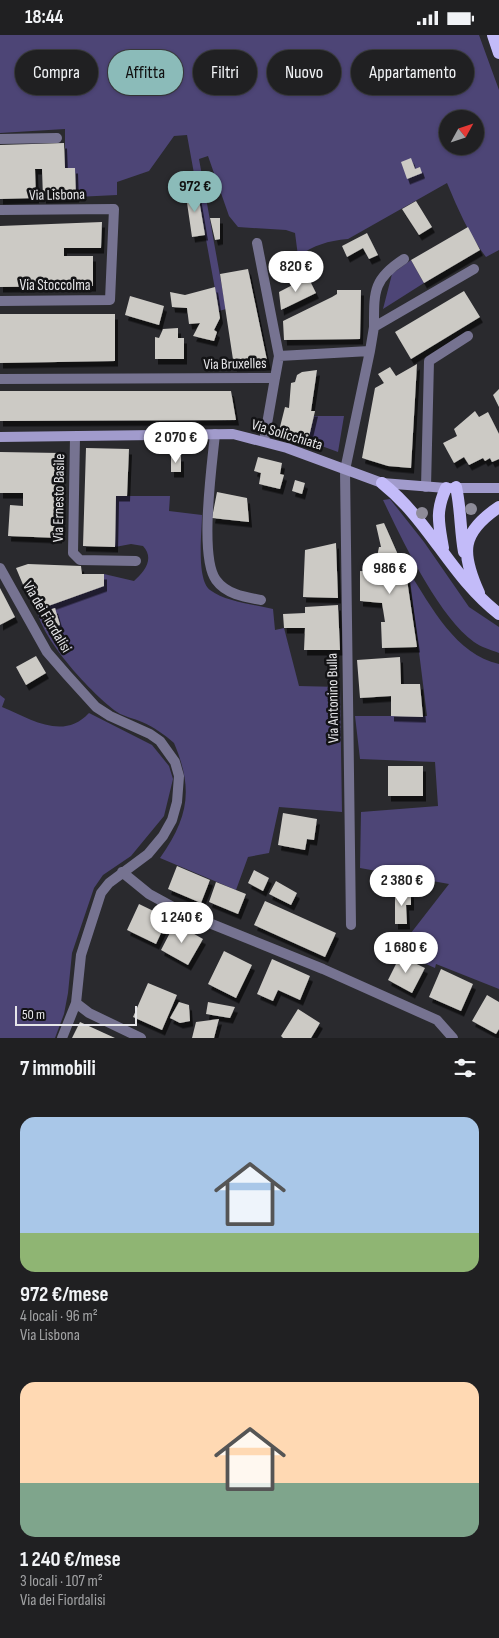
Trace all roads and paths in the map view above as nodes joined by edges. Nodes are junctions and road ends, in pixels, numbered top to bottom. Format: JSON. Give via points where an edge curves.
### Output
{"nodes":[{"id":1,"x":492,"y":35,"type":"edge"},
{"id":2,"x":499,"y":53,"type":"edge"},
{"id":3,"x":57,"y":138,"type":"dead end"},
{"id":4,"x":0,"y":139,"type":"edge"},
{"id":5,"x":0,"y":211,"type":"edge"},
{"id":6,"x":257,"y":243,"type":"dead end"},
{"id":7,"x":404,"y":259,"type":"dead end"},
{"id":8,"x":474,"y":269,"type":"dead end"},
{"id":9,"x":110,"y":300,"type":"joint"},
{"id":10,"x":0,"y":301,"type":"edge"},
{"id":11,"x":374,"y":327,"type":"junction"},
{"id":12,"x":468,"y":336,"type":"dead end"},
{"id":13,"x":370,"y":351,"type":"junction"},
{"id":14,"x":279,"y":356,"type":"junction"},
{"id":15,"x":275,"y":378,"type":"junction"},
{"id":16,"x":0,"y":379,"type":"edge"},
{"id":17,"x":215,"y":434,"type":"junction"},
{"id":18,"x":0,"y":437,"type":"edge"},
{"id":19,"x":75,"y":437,"type":"junction"},
{"id":20,"x":264,"y":441,"type":"junction"},
{"id":21,"x":345,"y":470,"type":"junction"},
{"id":22,"x":382,"y":483,"type":"junction"},
{"id":23,"x":426,"y":487,"type":"junction"},
{"id":24,"x":451,"y":488,"type":"junction"},
{"id":25,"x":499,"y":488,"type":"edge"},
{"id":26,"x":499,"y":507,"type":"edge"},
{"id":27,"x":443,"y":551,"type":"junction"},
{"id":28,"x":465,"y":554,"type":"junction"},
{"id":29,"x":136,"y":561,"type":"dead end"},
{"id":30,"x":0,"y":568,"type":"edge"},
{"id":31,"x":260,"y":600,"type":"dead end"},
{"id":32,"x":482,"y":600,"type":"junction"},
{"id":33,"x":499,"y":614,"type":"edge"},
{"id":34,"x":122,"y":873,"type":"junction"},
{"id":35,"x":351,"y":925,"type":"dead end"},
{"id":36,"x":76,"y":1003,"type":"junction"},
{"id":37,"x":62,"y":1038,"type":"edge"},
{"id":38,"x":141,"y":1038,"type":"edge"},
{"id":39,"x":454,"y":1038,"type":"edge"}],
"edges":[{"from":1,"to":2,"type":"main road"},
{"from":3,"to":4,"type":"street"},
{"from":5,"to":9,"type":"street","name":"Via Lisbona","via":[[114,209]]},
{"from":6,"to":14,"type":"street"},
{"from":7,"to":11,"type":"street","via":[[387,270],[379,281],[374,302]]},
{"from":8,"to":11,"type":"street"},
{"from":9,"to":10,"type":"street","name":"Via Stoccolma"},
{"from":11,"to":13,"type":"street"},
{"from":12,"to":23,"type":"street","via":[[429,361]]},
{"from":13,"to":14,"type":"street","name":"Via Bruxelles"},
{"from":13,"to":21,"type":"street","name":"Via Antonino Bulla"},
{"from":14,"to":15,"type":"street","name":"Via Bruxelles"},
{"from":15,"to":16,"type":"street","name":"Via Bruxelles"},
{"from":15,"to":20,"type":"street"},
{"from":17,"to":19,"type":"street","name":"Via Solicchiata"},
{"from":17,"to":20,"type":"street","name":"Via Solicchiata","via":[[233,434]]},
{"from":17,"to":31,"type":"street","via":[[207,534],[210,570],[223,588]]},
{"from":18,"to":19,"type":"street","name":"Via Solicchiata"},
{"from":19,"to":29,"type":"street","name":"Via Ernesto Basile","via":[[73,553],[80,559]]},
{"from":20,"to":21,"type":"street","name":"Via Solicchiata"},
{"from":21,"to":22,"type":"street","name":"Via Solicchiata"},
{"from":21,"to":35,"type":"street","name":"Via Antonino Bulla"},
{"from":22,"to":23,"type":"street","name":"Via Solicchiata"},
{"from":22,"to":27,"type":"main road","via":[[400,498]]},
{"from":23,"to":24,"type":"street","name":"Via Solicchiata"},
{"from":24,"to":25,"type":"street","name":"Via Solicchiata"},
{"from":24,"to":27,"type":"main road","via":[[439,503],[437,516]]},
{"from":24,"to":28,"type":"main road"},
{"from":26,"to":28,"type":"main road","via":[[480,519]]},
{"from":27,"to":32,"type":"main road","via":[[462,580]]},
{"from":28,"to":32,"type":"main road"},
{"from":30,"to":34,"type":"street","name":"Via dei Fiordalisi","via":[[48,652],[67,675],[96,707],[160,741],[175,763],[180,790],[172,820],[148,854]]},
{"from":32,"to":33,"type":"main road"},
{"from":34,"to":36,"type":"street","name":"Via dei Fiordalisi","via":[[101,893],[81,955]]},
{"from":34,"to":39,"type":"street","via":[[182,912],[437,1020]]},
{"from":36,"to":37,"type":"street","name":"Via dei Fiordalisi"},
{"from":36,"to":38,"type":"street","via":[[89,1013]]}]}
